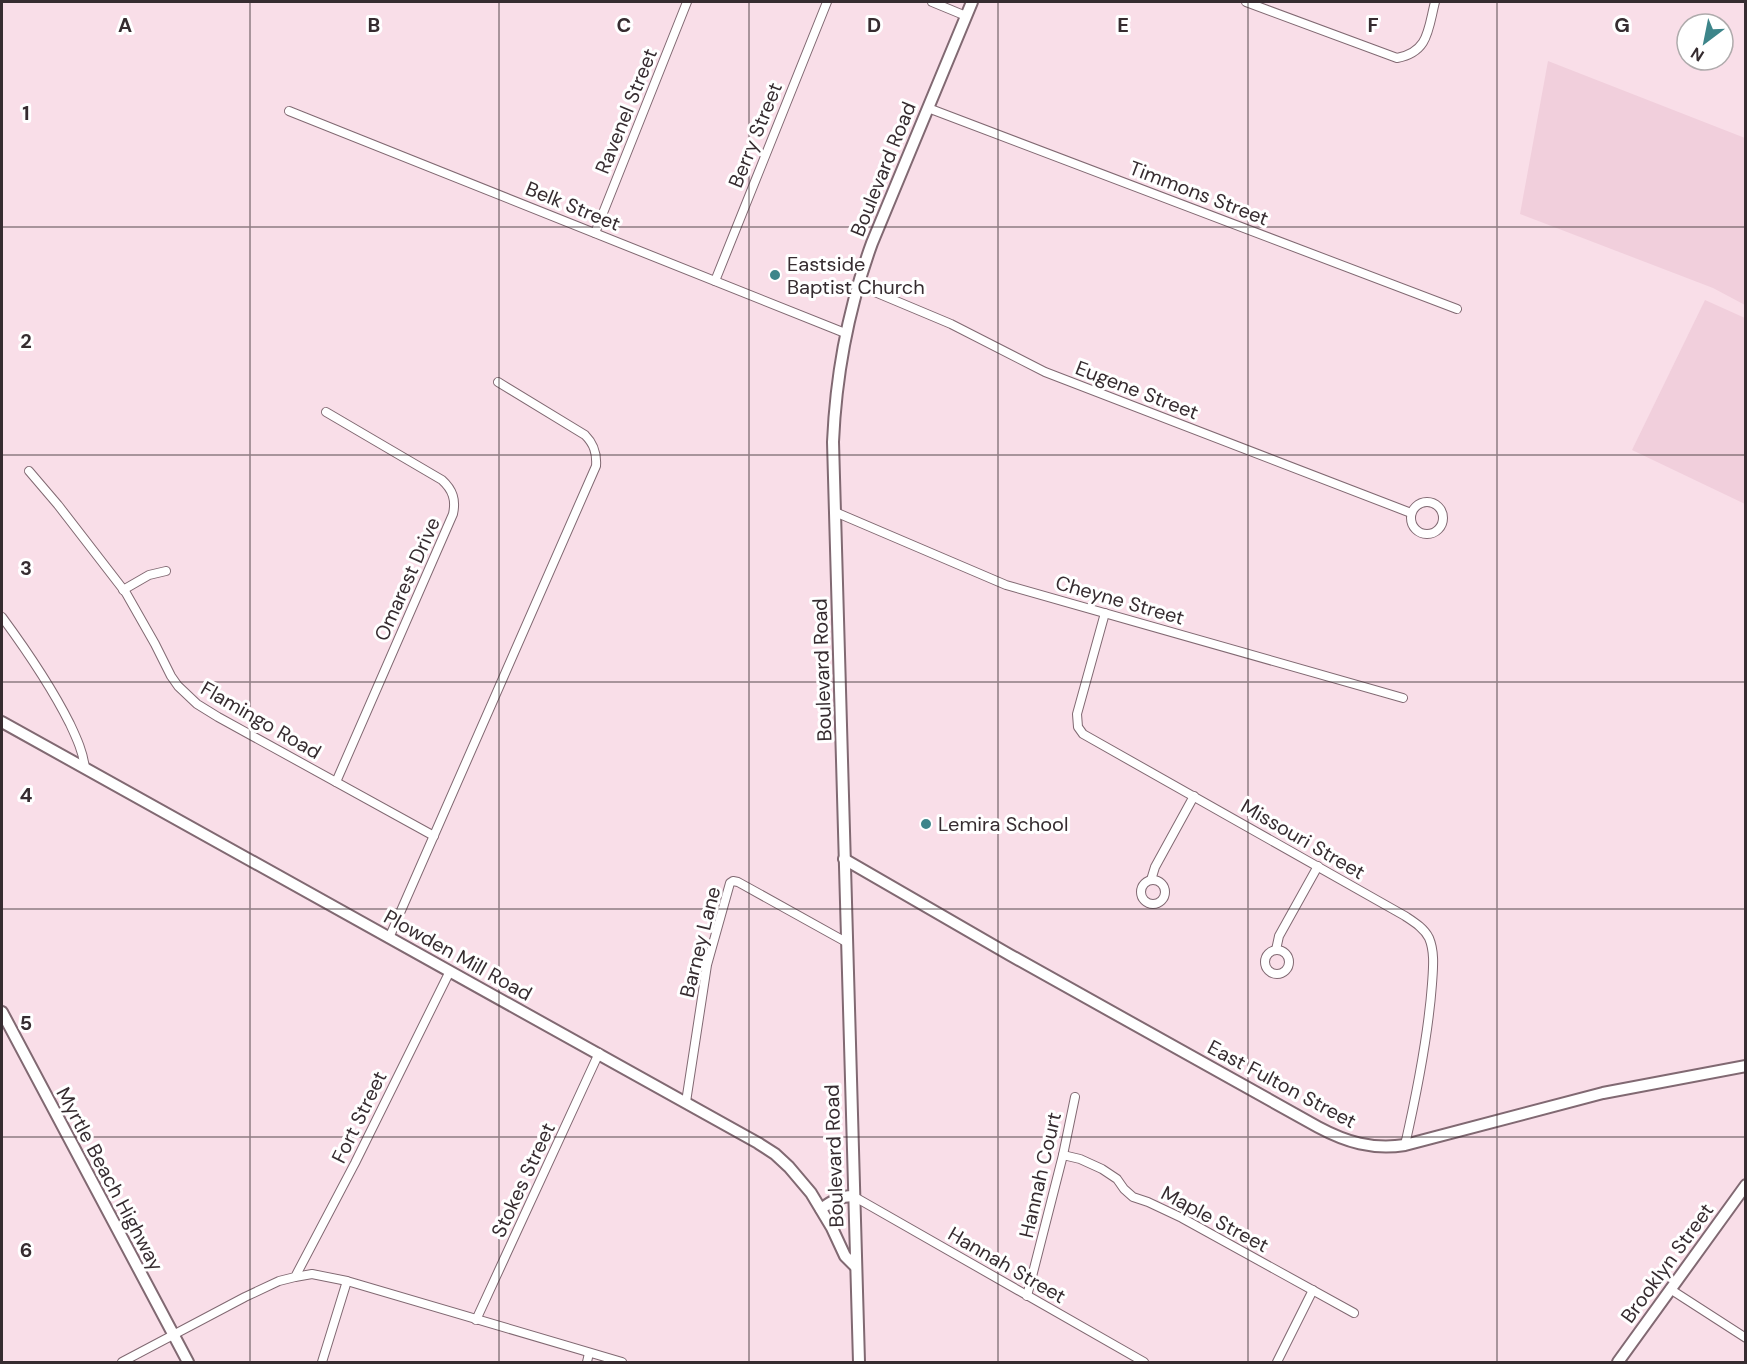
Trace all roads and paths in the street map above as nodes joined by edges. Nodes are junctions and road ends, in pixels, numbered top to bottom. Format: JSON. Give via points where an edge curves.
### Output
{"nodes":[{"id":1,"x":687,"y":2,"type":"edge"},
{"id":2,"x":827,"y":2,"type":"edge"},
{"id":3,"x":932,"y":2,"type":"edge"},
{"id":4,"x":972,"y":2,"type":"edge"},
{"id":5,"x":1246,"y":2,"type":"edge"},
{"id":6,"x":1435,"y":2,"type":"edge"},
{"id":7,"x":966,"y":15,"type":"junction"},
{"id":8,"x":928,"y":108,"type":"junction"},
{"id":9,"x":289,"y":111,"type":"dead end"},
{"id":10,"x":595,"y":233,"type":"junction"},
{"id":11,"x":715,"y":281,"type":"junction"},
{"id":12,"x":858,"y":285,"type":"junction"},
{"id":13,"x":1457,"y":309,"type":"dead end"},
{"id":14,"x":845,"y":333,"type":"junction"},
{"id":15,"x":498,"y":382,"type":"dead end"},
{"id":16,"x":326,"y":412,"type":"dead end"},
{"id":17,"x":29,"y":471,"type":"dead end"},
{"id":18,"x":835,"y":512,"type":"junction"},
{"id":19,"x":1411,"y":513,"type":"junction"},
{"id":20,"x":166,"y":571,"type":"dead end"},
{"id":21,"x":123,"y":590,"type":"junction"},
{"id":22,"x":1105,"y":614,"type":"junction"},
{"id":23,"x":2,"y":617,"type":"edge"},
{"id":24,"x":1403,"y":698,"type":"dead end"},
{"id":25,"x":2,"y":722,"type":"edge"},
{"id":26,"x":85,"y":768,"type":"junction"},
{"id":27,"x":336,"y":782,"type":"junction"},
{"id":28,"x":1194,"y":796,"type":"junction"},
{"id":29,"x":434,"y":836,"type":"junction"},
{"id":30,"x":844,"y":859,"type":"junction"},
{"id":31,"x":1318,"y":866,"type":"junction"},
{"id":32,"x":1151,"y":880,"type":"dead end"},
{"id":33,"x":389,"y":938,"type":"junction"},
{"id":34,"x":846,"y":942,"type":"junction"},
{"id":35,"x":1276,"y":950,"type":"dead end"},
{"id":36,"x":450,"y":971,"type":"junction"},
{"id":37,"x":2,"y":1012,"type":"edge"},
{"id":38,"x":599,"y":1053,"type":"junction"},
{"id":39,"x":1746,"y":1066,"type":"edge"},
{"id":40,"x":1075,"y":1097,"type":"dead end"},
{"id":41,"x":686,"y":1102,"type":"junction"},
{"id":42,"x":1405,"y":1145,"type":"junction"},
{"id":43,"x":1063,"y":1155,"type":"junction"},
{"id":44,"x":1746,"y":1185,"type":"edge"},
{"id":45,"x":853,"y":1196,"type":"junction"},
{"id":46,"x":821,"y":1209,"type":"junction"},
{"id":47,"x":855,"y":1266,"type":"junction"},
{"id":48,"x":295,"y":1277,"type":"junction"},
{"id":49,"x":347,"y":1281,"type":"junction"},
{"id":50,"x":1670,"y":1288,"type":"junction"},
{"id":51,"x":1313,"y":1290,"type":"junction"},
{"id":52,"x":1027,"y":1296,"type":"junction"},
{"id":53,"x":1354,"y":1313,"type":"dead end"},
{"id":54,"x":476,"y":1320,"type":"junction"},
{"id":55,"x":173,"y":1335,"type":"junction"},
{"id":56,"x":1746,"y":1338,"type":"edge"},
{"id":57,"x":589,"y":1353,"type":"junction"},
{"id":58,"x":122,"y":1362,"type":"edge"},
{"id":59,"x":188,"y":1362,"type":"edge"},
{"id":60,"x":322,"y":1362,"type":"edge"},
{"id":61,"x":587,"y":1362,"type":"edge"},
{"id":62,"x":622,"y":1362,"type":"edge"},
{"id":63,"x":859,"y":1362,"type":"edge"},
{"id":64,"x":1144,"y":1362,"type":"edge"},
{"id":65,"x":1277,"y":1362,"type":"edge"},
{"id":66,"x":1618,"y":1362,"type":"edge"}],
"edges":[{"from":1,"to":10,"type":"street","name":"Ravenel Street"},
{"from":2,"to":11,"type":"street","name":"Berry Street"},
{"from":3,"to":7,"type":"street"},
{"from":4,"to":7,"type":"street","name":"Boulevard Road"},
{"from":5,"to":6,"type":"street","via":[[1397,58],[1407,56],[1424,43]]},
{"from":7,"to":8,"type":"street","name":"Boulevard Road"},
{"from":8,"to":12,"type":"street","name":"Boulevard Road"},
{"from":8,"to":13,"type":"street","name":"Timmons Street"},
{"from":9,"to":10,"type":"street","name":"Belk Street"},
{"from":10,"to":11,"type":"street","name":"Belk Street"},
{"from":11,"to":14,"type":"street","name":"Belk Street"},
{"from":12,"to":14,"type":"street","name":"Boulevard Road"},
{"from":12,"to":19,"type":"street","name":"Eugene Street","via":[[951,324],[1045,372]]},
{"from":14,"to":18,"type":"street","name":"Boulevard Road","via":[[833,442]]},
{"from":15,"to":29,"type":"street","via":[[585,435],[594,447],[597,462]]},
{"from":16,"to":27,"type":"street","name":"Omarest Drive","via":[[442,480],[452,492],[455,507]]},
{"from":17,"to":21,"type":"street","name":"Flamingo Road"},
{"from":18,"to":22,"type":"street","name":"Cheyne Street","via":[[1005,585]]},
{"from":18,"to":30,"type":"street","name":"Boulevard Road"},
{"from":19,"to":19,"type":"street","via":[[1419,503],[1431,502],[1442,512],[1442,524],[1434,532],[1422,534],[1413,526]]},
{"from":20,"to":21,"type":"street","via":[[149,575]]},
{"from":21,"to":27,"type":"street","name":"Flamingo Road","via":[[171,676],[190,699]]},
{"from":22,"to":24,"type":"street","name":"Cheyne Street"},
{"from":22,"to":28,"type":"street","name":"Missouri Street","via":[[1077,714],[1078,727],[1087,736]]},
{"from":23,"to":26,"type":"street","via":[[40,670],[65,714],[82,751]]},
{"from":25,"to":26,"type":"street","name":"Plowden Mill Road"},
{"from":26,"to":33,"type":"street","name":"Plowden Mill Road"},
{"from":27,"to":29,"type":"street","name":"Flamingo Road"},
{"from":28,"to":31,"type":"street","name":"Missouri Street"},
{"from":28,"to":32,"type":"street"},
{"from":29,"to":33,"type":"street"},
{"from":30,"to":34,"type":"street","name":"Boulevard Road"},
{"from":30,"to":42,"type":"street","name":"East Fulton Street","via":[[1334,1136],[1370,1147]]},
{"from":31,"to":35,"type":"street","via":[[1279,936]]},
{"from":31,"to":42,"type":"street","name":"Missouri Street","via":[[1406,915],[1429,939],[1433,954],[1430,1004]]},
{"from":33,"to":36,"type":"street","name":"Plowden Mill Road"},
{"from":34,"to":41,"type":"street","name":"Barney Lane","via":[[738,882],[730,883],[707,965]]},
{"from":34,"to":45,"type":"street","name":"Boulevard Road"},
{"from":36,"to":38,"type":"street","name":"Plowden Mill Road"},
{"from":36,"to":48,"type":"street","name":"Fort Street"},
{"from":37,"to":55,"type":"street","name":"Myrtle Beach Highway"},
{"from":38,"to":41,"type":"street","name":"Plowden Mill Road"},
{"from":38,"to":54,"type":"street","name":"Stokes Street"},
{"from":39,"to":42,"type":"street","name":"East Fulton Street","via":[[1603,1093]]},
{"from":40,"to":43,"type":"street","name":"Hannah Court"},
{"from":41,"to":46,"type":"street","name":"Plowden Mill Road","via":[[775,1154],[797,1175]]},
{"from":43,"to":51,"type":"street","name":"Maple Street","via":[[1102,1169],[1117,1179],[1129,1195],[1182,1218]]},
{"from":43,"to":52,"type":"street","name":"Hannah Court"},
{"from":44,"to":50,"type":"street","name":"Brooklyn Street"},
{"from":45,"to":46,"type":"street","via":[[833,1200]]},
{"from":45,"to":47,"type":"street","name":"Boulevard Road"},
{"from":45,"to":52,"type":"street","name":"Hannah Street"},
{"from":46,"to":47,"type":"street","name":"Plowden Mill Road","via":[[845,1256]]},
{"from":47,"to":63,"type":"street","name":"Boulevard Road"},
{"from":48,"to":49,"type":"street","via":[[312,1274]]},
{"from":48,"to":55,"type":"street","via":[[245,1297]]},
{"from":49,"to":54,"type":"street"},
{"from":49,"to":60,"type":"street"},
{"from":50,"to":56,"type":"street"},
{"from":50,"to":66,"type":"street","name":"Brooklyn Street"},
{"from":51,"to":53,"type":"street","name":"Maple Street"},
{"from":51,"to":65,"type":"street"},
{"from":52,"to":64,"type":"street","name":"Hannah Street"},
{"from":54,"to":57,"type":"street"},
{"from":55,"to":58,"type":"street"},
{"from":55,"to":59,"type":"street","name":"Myrtle Beach Highway"},
{"from":57,"to":61,"type":"street"},
{"from":57,"to":62,"type":"street"}]}
